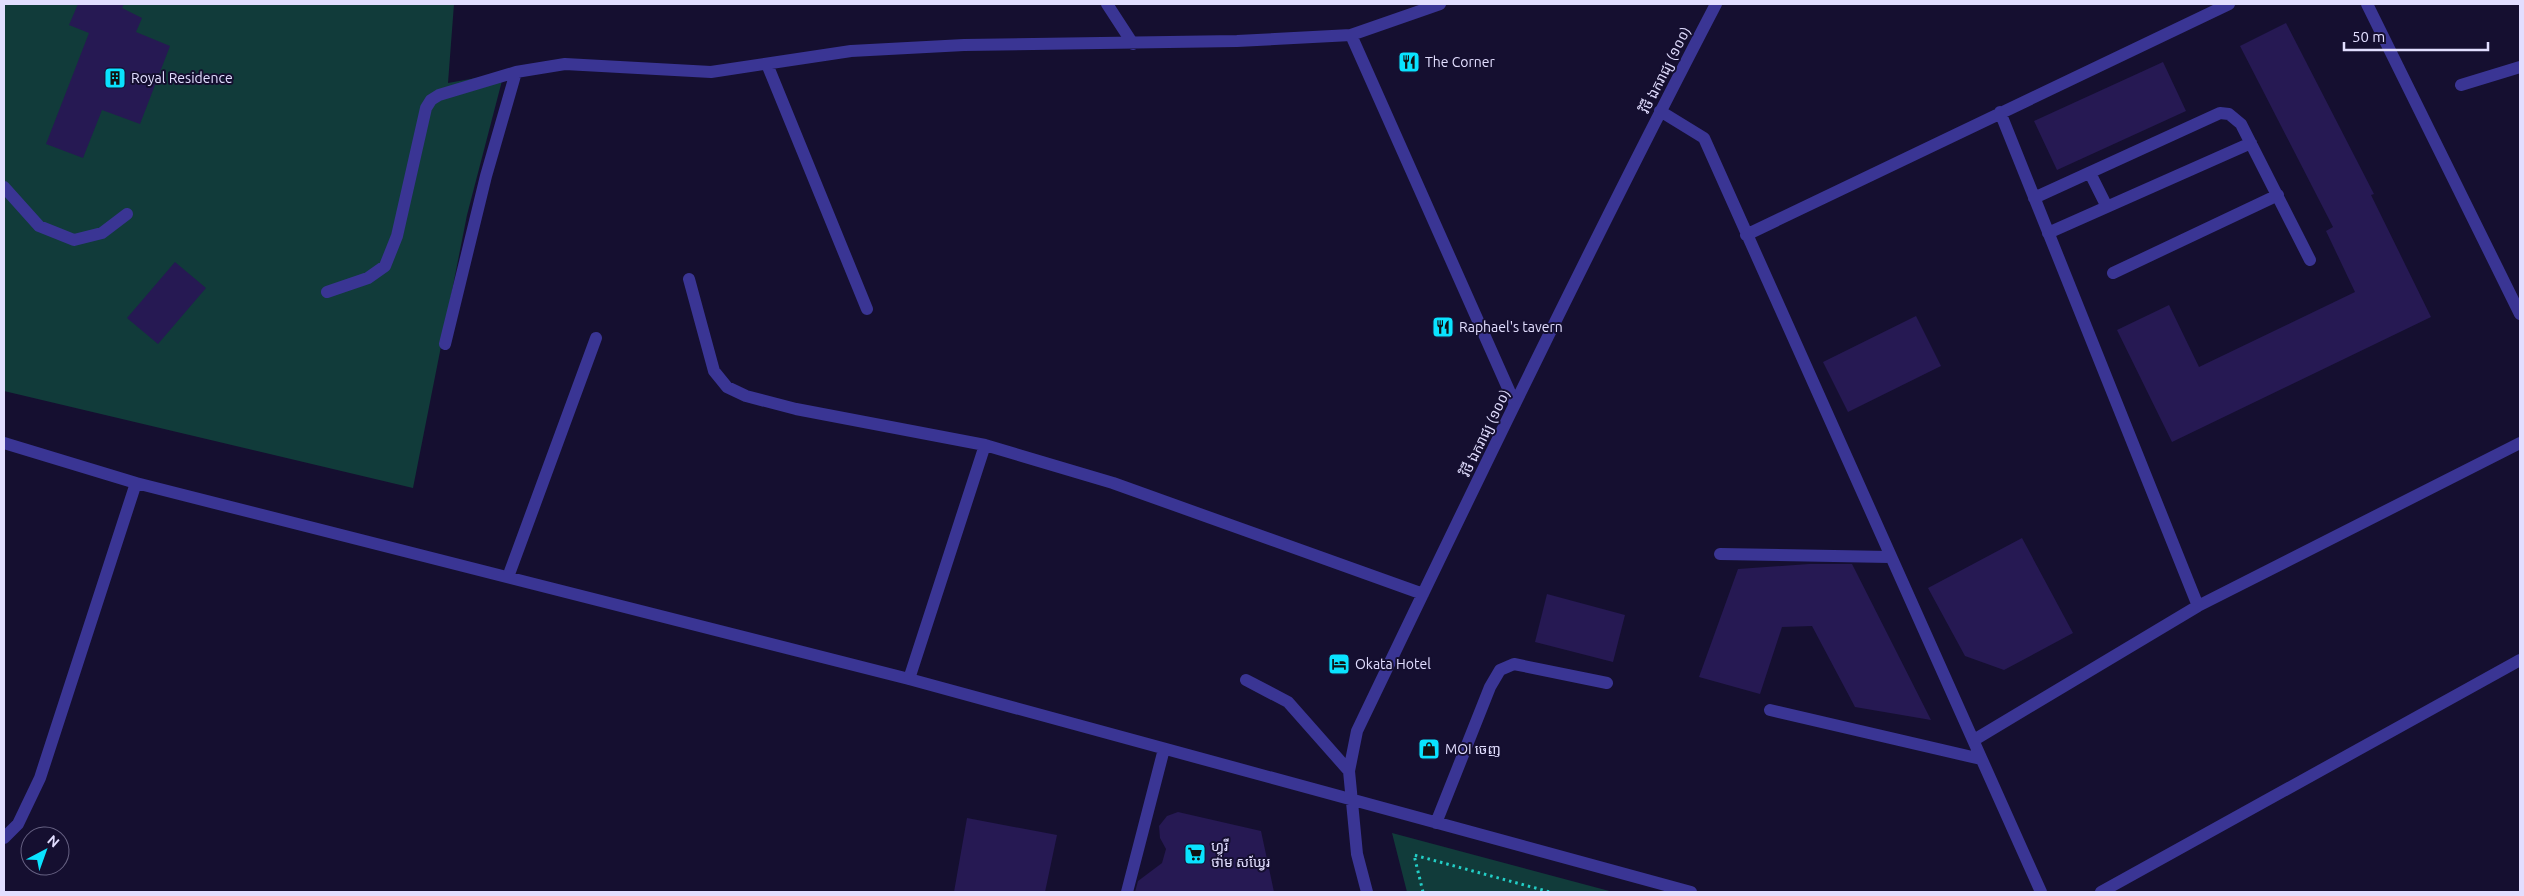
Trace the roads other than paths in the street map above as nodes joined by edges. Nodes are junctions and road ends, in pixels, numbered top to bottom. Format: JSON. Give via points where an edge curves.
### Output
{"nodes":[{"id":1,"x":1107,"y":4,"type":"edge"},
{"id":2,"x":1440,"y":4,"type":"edge"},
{"id":3,"x":1716,"y":4,"type":"edge"},
{"id":4,"x":2229,"y":4,"type":"edge"},
{"id":5,"x":2367,"y":4,"type":"edge"},
{"id":6,"x":1351,"y":35,"type":"junction"},
{"id":7,"x":1133,"y":44,"type":"junction"},
{"id":8,"x":768,"y":64,"type":"junction"},
{"id":9,"x":2520,"y":67,"type":"edge"},
{"id":10,"x":516,"y":72,"type":"junction"},
{"id":11,"x":2461,"y":84,"type":"dead end"},
{"id":12,"x":1660,"y":111,"type":"junction"},
{"id":13,"x":2000,"y":112,"type":"junction"},
{"id":14,"x":2251,"y":143,"type":"junction"},
{"id":15,"x":2090,"y":173,"type":"junction"},
{"id":16,"x":4,"y":188,"type":"edge"},
{"id":17,"x":2278,"y":195,"type":"junction"},
{"id":18,"x":2034,"y":198,"type":"junction"},
{"id":19,"x":2107,"y":207,"type":"junction"},
{"id":20,"x":127,"y":214,"type":"dead end"},
{"id":21,"x":2048,"y":233,"type":"junction"},
{"id":22,"x":1746,"y":234,"type":"junction"},
{"id":23,"x":2310,"y":260,"type":"dead end"},
{"id":24,"x":2113,"y":273,"type":"dead end"},
{"id":25,"x":689,"y":279,"type":"dead end"},
{"id":26,"x":327,"y":292,"type":"dead end"},
{"id":27,"x":866,"y":309,"type":"dead end"},
{"id":28,"x":2520,"y":311,"type":"edge"},
{"id":29,"x":596,"y":338,"type":"dead end"},
{"id":30,"x":445,"y":344,"type":"dead end"},
{"id":31,"x":1515,"y":404,"type":"junction"},
{"id":32,"x":4,"y":443,"type":"edge"},
{"id":33,"x":2520,"y":444,"type":"edge"},
{"id":34,"x":985,"y":445,"type":"junction"},
{"id":35,"x":136,"y":483,"type":"junction"},
{"id":36,"x":1720,"y":554,"type":"dead end"},
{"id":37,"x":1890,"y":557,"type":"junction"},
{"id":38,"x":508,"y":577,"type":"junction"},
{"id":39,"x":1423,"y":594,"type":"junction"},
{"id":40,"x":2198,"y":606,"type":"junction"},
{"id":41,"x":2520,"y":660,"type":"edge"},
{"id":42,"x":909,"y":679,"type":"junction"},
{"id":43,"x":1246,"y":680,"type":"dead end"},
{"id":44,"x":1607,"y":683,"type":"dead end"},
{"id":45,"x":1770,"y":710,"type":"dead end"},
{"id":46,"x":1974,"y":740,"type":"junction"},
{"id":47,"x":1164,"y":749,"type":"junction"},
{"id":48,"x":1981,"y":760,"type":"junction"},
{"id":49,"x":1349,"y":771,"type":"junction"},
{"id":50,"x":1353,"y":799,"type":"junction"},
{"id":51,"x":1436,"y":823,"type":"junction"},
{"id":52,"x":4,"y":838,"type":"edge"},
{"id":53,"x":1127,"y":892,"type":"edge"},
{"id":54,"x":1367,"y":892,"type":"edge"},
{"id":55,"x":1691,"y":892,"type":"edge"},
{"id":56,"x":2041,"y":892,"type":"edge"},
{"id":57,"x":2101,"y":892,"type":"edge"}],
"edges":[{"from":1,"to":7,"type":"street"},
{"from":2,"to":6,"type":"street"},
{"from":3,"to":12,"type":"street","name":"វិថី ឯករាជ្យ (១០០)"},
{"from":4,"to":13,"type":"street"},
{"from":5,"to":28,"type":"street"},
{"from":6,"to":7,"type":"street"},
{"from":6,"to":31,"type":"street"},
{"from":7,"to":8,"type":"street","via":[[964,45],[851,51]]},
{"from":8,"to":10,"type":"street","via":[[711,72],[565,64]]},
{"from":8,"to":27,"type":"street"},
{"from":9,"to":11,"type":"street"},
{"from":10,"to":26,"type":"street","via":[[431,100],[426,108],[397,236],[385,266],[368,278]]},
{"from":10,"to":30,"type":"street","via":[[486,176]]},
{"from":12,"to":22,"type":"street","via":[[1704,138]]},
{"from":12,"to":31,"type":"street","name":"វិថី ឯករាជ្យ (១០០)"},
{"from":13,"to":18,"type":"street"},
{"from":13,"to":22,"type":"street"},
{"from":14,"to":15,"type":"street","via":[[2241,124],[2229,114],[2220,113]]},
{"from":14,"to":17,"type":"street"},
{"from":14,"to":19,"type":"street"},
{"from":15,"to":18,"type":"street"},
{"from":15,"to":19,"type":"street"},
{"from":16,"to":20,"type":"street","via":[[39,226],[74,240],[102,233]]},
{"from":17,"to":23,"type":"street"},
{"from":17,"to":24,"type":"street"},
{"from":18,"to":21,"type":"street"},
{"from":19,"to":21,"type":"street"},
{"from":21,"to":40,"type":"street"},
{"from":22,"to":37,"type":"street"},
{"from":25,"to":34,"type":"street","via":[[714,371],[727,387],[746,396],[796,409]]},
{"from":29,"to":38,"type":"street"},
{"from":31,"to":39,"type":"street","name":"វិថី ឯករាជ្យ (១០០)"},
{"from":32,"to":35,"type":"street"},
{"from":33,"to":40,"type":"street"},
{"from":34,"to":39,"type":"street","via":[[1113,483]]},
{"from":34,"to":42,"type":"street"},
{"from":35,"to":38,"type":"street"},
{"from":35,"to":52,"type":"street","via":[[40,778],[18,824]]},
{"from":36,"to":37,"type":"street"},
{"from":37,"to":46,"type":"street"},
{"from":38,"to":42,"type":"street"},
{"from":39,"to":49,"type":"street","name":"វិថី ឯករាជ្យ (១០០)","via":[[1358,732]]},
{"from":40,"to":46,"type":"street"},
{"from":41,"to":57,"type":"street"},
{"from":42,"to":47,"type":"street"},
{"from":43,"to":49,"type":"street","via":[[1288,702]]},
{"from":44,"to":51,"type":"street","via":[[1514,664],[1500,670],[1490,687]]},
{"from":45,"to":48,"type":"street"},
{"from":46,"to":48,"type":"street"},
{"from":47,"to":50,"type":"street"},
{"from":47,"to":53,"type":"street"},
{"from":48,"to":56,"type":"street"},
{"from":49,"to":50,"type":"street","name":"វិថី ឯករាជ្យ (១០០)"},
{"from":50,"to":51,"type":"street"},
{"from":50,"to":54,"type":"street","name":"វិថី ឯករាជ្យ (១០០)","via":[[1357,854]]},
{"from":51,"to":55,"type":"street"}]}
